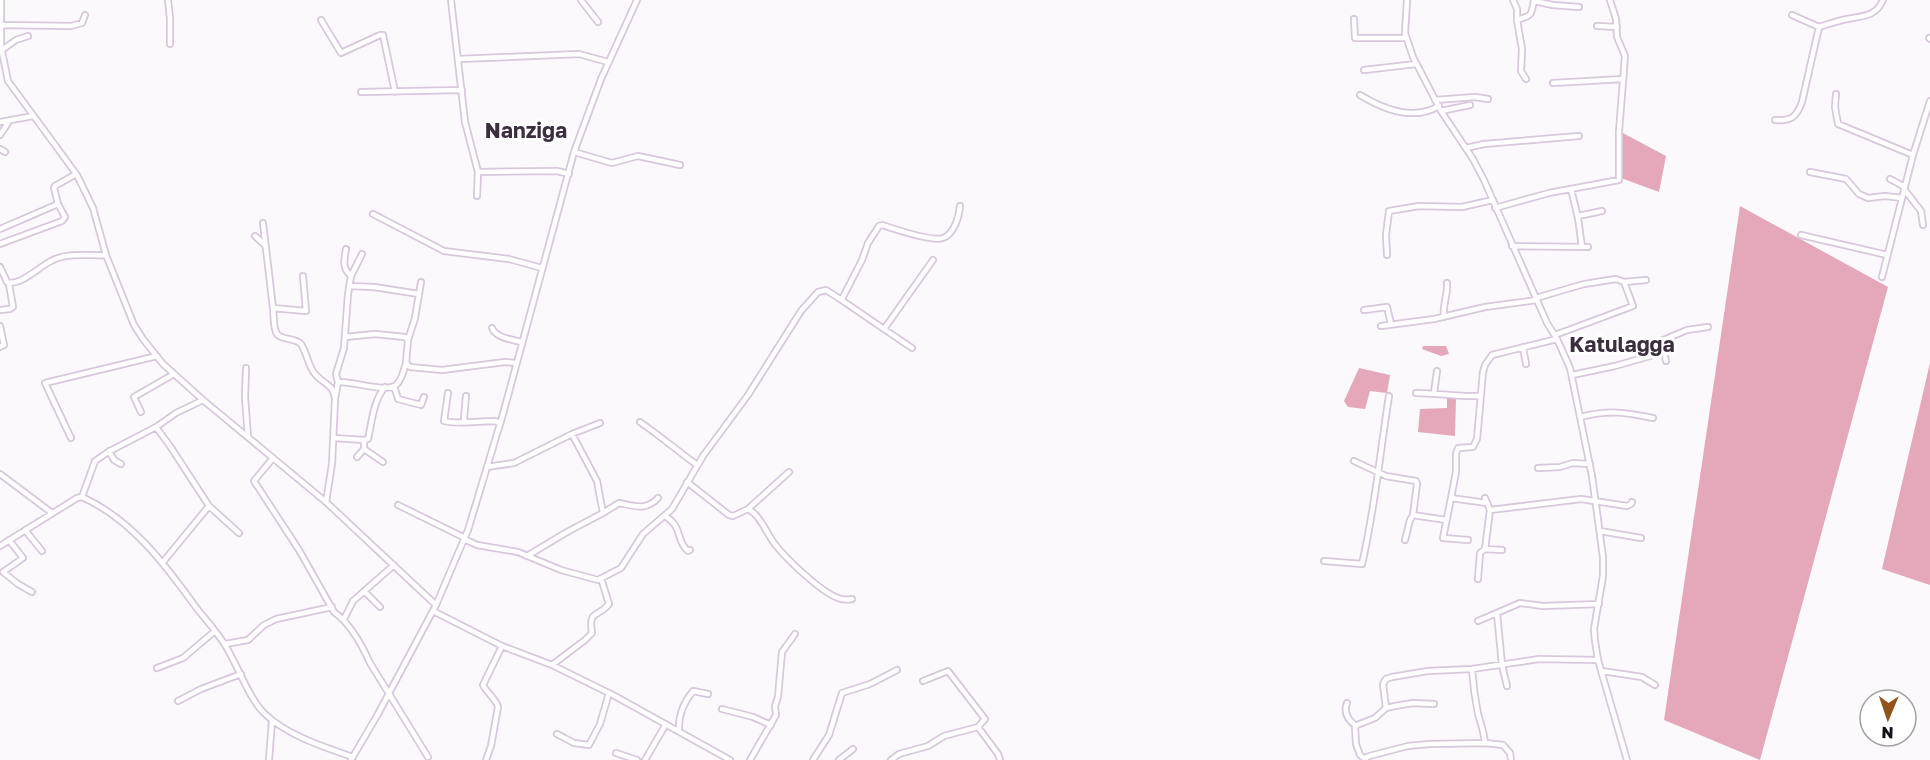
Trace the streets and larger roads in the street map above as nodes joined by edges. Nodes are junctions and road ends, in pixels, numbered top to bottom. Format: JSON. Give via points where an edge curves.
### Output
{"nodes":[{"id":1,"x":1,"y":0,"type":"edge"},
{"id":2,"x":168,"y":0,"type":"edge"},
{"id":3,"x":451,"y":0,"type":"edge"},
{"id":4,"x":581,"y":0,"type":"edge"},
{"id":5,"x":637,"y":0,"type":"edge"},
{"id":6,"x":1407,"y":0,"type":"edge"},
{"id":7,"x":1513,"y":0,"type":"edge"},
{"id":8,"x":1611,"y":0,"type":"edge"},
{"id":9,"x":1882,"y":0,"type":"edge"},
{"id":10,"x":1534,"y":1,"type":"edge"},
{"id":11,"x":1578,"y":7,"type":"dead end"},
{"id":12,"x":85,"y":15,"type":"dead end"},
{"id":13,"x":1792,"y":15,"type":"dead end"},
{"id":14,"x":1354,"y":19,"type":"dead end"},
{"id":15,"x":321,"y":20,"type":"dead end"},
{"id":16,"x":1517,"y":20,"type":"junction"},
{"id":17,"x":598,"y":22,"type":"dead end"},
{"id":18,"x":2,"y":25,"type":"junction"},
{"id":19,"x":1597,"y":26,"type":"dead end"},
{"id":20,"x":1617,"y":27,"type":"junction"},
{"id":21,"x":1819,"y":27,"type":"junction"},
{"id":22,"x":28,"y":36,"type":"dead end"},
{"id":23,"x":1406,"y":38,"type":"junction"},
{"id":24,"x":170,"y":44,"type":"dead end"},
{"id":25,"x":2,"y":50,"type":"junction"},
{"id":26,"x":459,"y":59,"type":"junction"},
{"id":27,"x":608,"y":62,"type":"junction"},
{"id":28,"x":1416,"y":64,"type":"junction"},
{"id":29,"x":1364,"y":70,"type":"dead end"},
{"id":30,"x":1526,"y":79,"type":"dead end"},
{"id":31,"x":1623,"y":79,"type":"junction"},
{"id":32,"x":1553,"y":83,"type":"dead end"},
{"id":33,"x":462,"y":90,"type":"junction"},
{"id":34,"x":362,"y":92,"type":"dead end"},
{"id":35,"x":395,"y":92,"type":"junction"},
{"id":36,"x":1836,"y":94,"type":"dead end"},
{"id":37,"x":1360,"y":95,"type":"dead end"},
{"id":38,"x":1488,"y":99,"type":"dead end"},
{"id":39,"x":1435,"y":100,"type":"junction"},
{"id":40,"x":1930,"y":101,"type":"edge"},
{"id":41,"x":1470,"y":105,"type":"dead end"},
{"id":42,"x":1440,"y":109,"type":"junction"},
{"id":43,"x":1928,"y":113,"type":"edge"},
{"id":44,"x":33,"y":116,"type":"junction"},
{"id":45,"x":10,"y":120,"type":"junction"},
{"id":46,"x":1774,"y":120,"type":"dead end"},
{"id":47,"x":0,"y":122,"type":"edge"},
{"id":48,"x":0,"y":135,"type":"edge"},
{"id":49,"x":1579,"y":136,"type":"dead end"},
{"id":50,"x":1466,"y":148,"type":"junction"},
{"id":51,"x":574,"y":152,"type":"junction"},
{"id":52,"x":1913,"y":155,"type":"junction"},
{"id":53,"x":680,"y":165,"type":"dead end"},
{"id":54,"x":478,"y":172,"type":"junction"},
{"id":55,"x":1810,"y":172,"type":"dead end"},
{"id":56,"x":76,"y":174,"type":"junction"},
{"id":57,"x":569,"y":174,"type":"junction"},
{"id":58,"x":1890,"y":179,"type":"dead end"},
{"id":59,"x":1904,"y":188,"type":"junction"},
{"id":60,"x":1571,"y":189,"type":"junction"},
{"id":61,"x":477,"y":196,"type":"dead end"},
{"id":62,"x":1902,"y":198,"type":"junction"},
{"id":63,"x":1493,"y":200,"type":"junction"},
{"id":64,"x":58,"y":204,"type":"junction"},
{"id":65,"x":960,"y":206,"type":"dead end"},
{"id":66,"x":1495,"y":208,"type":"junction"},
{"id":67,"x":1602,"y":211,"type":"dead end"},
{"id":68,"x":373,"y":214,"type":"dead end"},
{"id":69,"x":1578,"y":216,"type":"junction"},
{"id":70,"x":263,"y":223,"type":"dead end"},
{"id":71,"x":1923,"y":225,"type":"dead end"},
{"id":72,"x":0,"y":229,"type":"edge"},
{"id":73,"x":1801,"y":235,"type":"dead end"},
{"id":74,"x":255,"y":236,"type":"dead end"},
{"id":75,"x":0,"y":244,"type":"edge"},
{"id":76,"x":266,"y":246,"type":"junction"},
{"id":77,"x":1512,"y":246,"type":"junction"},
{"id":78,"x":346,"y":249,"type":"dead end"},
{"id":79,"x":106,"y":255,"type":"junction"},
{"id":80,"x":362,"y":255,"type":"dead end"},
{"id":81,"x":1387,"y":255,"type":"dead end"},
{"id":82,"x":1887,"y":255,"type":"junction"},
{"id":83,"x":933,"y":260,"type":"dead end"},
{"id":84,"x":0,"y":267,"type":"edge"},
{"id":85,"x":542,"y":268,"type":"junction"},
{"id":86,"x":303,"y":276,"type":"dead end"},
{"id":87,"x":351,"y":276,"type":"junction"},
{"id":88,"x":1882,"y":277,"type":"dead end"},
{"id":89,"x":1647,"y":280,"type":"dead end"},
{"id":90,"x":420,"y":282,"type":"dead end"},
{"id":91,"x":1624,"y":282,"type":"junction"},
{"id":92,"x":1447,"y":283,"type":"dead end"},
{"id":93,"x":9,"y":284,"type":"junction"},
{"id":94,"x":349,"y":286,"type":"junction"},
{"id":95,"x":419,"y":294,"type":"junction"},
{"id":96,"x":840,"y":299,"type":"junction"},
{"id":97,"x":1536,"y":299,"type":"junction"},
{"id":98,"x":273,"y":308,"type":"junction"},
{"id":99,"x":0,"y":310,"type":"edge"},
{"id":100,"x":1364,"y":310,"type":"dead end"},
{"id":101,"x":1444,"y":317,"type":"junction"},
{"id":102,"x":1391,"y":324,"type":"junction"},
{"id":103,"x":0,"y":326,"type":"edge"},
{"id":104,"x":1381,"y":326,"type":"dead end"},
{"id":105,"x":1708,"y":327,"type":"dead end"},
{"id":106,"x":492,"y":328,"type":"dead end"},
{"id":107,"x":884,"y":329,"type":"junction"},
{"id":108,"x":1,"y":333,"type":"edge"},
{"id":109,"x":345,"y":337,"type":"junction"},
{"id":110,"x":1556,"y":337,"type":"junction"},
{"id":111,"x":408,"y":340,"type":"junction"},
{"id":112,"x":521,"y":342,"type":"junction"},
{"id":113,"x":0,"y":347,"type":"edge"},
{"id":114,"x":1523,"y":347,"type":"junction"},
{"id":115,"x":912,"y":348,"type":"dead end"},
{"id":116,"x":1664,"y":352,"type":"junction"},
{"id":117,"x":157,"y":356,"type":"junction"},
{"id":118,"x":1666,"y":361,"type":"dead end"},
{"id":119,"x":516,"y":363,"type":"junction"},
{"id":120,"x":1526,"y":364,"type":"dead end"},
{"id":121,"x":408,"y":365,"type":"junction"},
{"id":122,"x":246,"y":368,"type":"dead end"},
{"id":123,"x":1437,"y":372,"type":"dead end"},
{"id":124,"x":174,"y":374,"type":"junction"},
{"id":125,"x":1572,"y":375,"type":"junction"},
{"id":126,"x":338,"y":382,"type":"junction"},
{"id":127,"x":388,"y":387,"type":"junction"},
{"id":128,"x":448,"y":393,"type":"dead end"},
{"id":129,"x":1416,"y":393,"type":"dead end"},
{"id":130,"x":1434,"y":393,"type":"junction"},
{"id":131,"x":466,"y":396,"type":"dead end"},
{"id":132,"x":1389,"y":396,"type":"dead end"},
{"id":133,"x":1480,"y":396,"type":"junction"},
{"id":134,"x":424,"y":397,"type":"dead end"},
{"id":135,"x":335,"y":399,"type":"junction"},
{"id":136,"x":202,"y":400,"type":"junction"},
{"id":137,"x":141,"y":412,"type":"dead end"},
{"id":138,"x":1580,"y":417,"type":"junction"},
{"id":139,"x":1653,"y":418,"type":"dead end"},
{"id":140,"x":465,"y":421,"type":"junction"},
{"id":141,"x":640,"y":422,"type":"dead end"},
{"id":142,"x":499,"y":423,"type":"junction"},
{"id":143,"x":600,"y":423,"type":"dead end"},
{"id":144,"x":156,"y":427,"type":"junction"},
{"id":145,"x":572,"y":434,"type":"junction"},
{"id":146,"x":248,"y":437,"type":"junction"},
{"id":147,"x":71,"y":438,"type":"dead end"},
{"id":148,"x":334,"y":438,"type":"junction"},
{"id":149,"x":364,"y":440,"type":"junction"},
{"id":150,"x":364,"y":449,"type":"junction"},
{"id":151,"x":110,"y":451,"type":"junction"},
{"id":152,"x":357,"y":457,"type":"dead end"},
{"id":153,"x":273,"y":458,"type":"junction"},
{"id":154,"x":1354,"y":461,"type":"dead end"},
{"id":155,"x":383,"y":462,"type":"dead end"},
{"id":156,"x":121,"y":464,"type":"dead end"},
{"id":157,"x":1590,"y":464,"type":"junction"},
{"id":158,"x":698,"y":465,"type":"junction"},
{"id":159,"x":487,"y":467,"type":"junction"},
{"id":160,"x":1538,"y":468,"type":"dead end"},
{"id":161,"x":789,"y":472,"type":"dead end"},
{"id":162,"x":1377,"y":472,"type":"junction"},
{"id":163,"x":0,"y":474,"type":"edge"},
{"id":164,"x":687,"y":482,"type":"junction"},
{"id":165,"x":82,"y":497,"type":"junction"},
{"id":166,"x":658,"y":498,"type":"dead end"},
{"id":167,"x":1451,"y":498,"type":"junction"},
{"id":168,"x":326,"y":502,"type":"junction"},
{"id":169,"x":1596,"y":502,"type":"junction"},
{"id":170,"x":1632,"y":502,"type":"dead end"},
{"id":171,"x":398,"y":505,"type":"dead end"},
{"id":172,"x":209,"y":506,"type":"junction"},
{"id":173,"x":748,"y":509,"type":"junction"},
{"id":174,"x":1490,"y":510,"type":"junction"},
{"id":175,"x":52,"y":513,"type":"junction"},
{"id":176,"x":603,"y":513,"type":"junction"},
{"id":177,"x":1413,"y":515,"type":"junction"},
{"id":178,"x":666,"y":516,"type":"junction"},
{"id":179,"x":1446,"y":520,"type":"junction"},
{"id":180,"x":26,"y":530,"type":"junction"},
{"id":181,"x":1600,"y":531,"type":"junction"},
{"id":182,"x":239,"y":533,"type":"dead end"},
{"id":183,"x":1641,"y":538,"type":"dead end"},
{"id":184,"x":464,"y":539,"type":"junction"},
{"id":185,"x":9,"y":540,"type":"junction"},
{"id":186,"x":1405,"y":540,"type":"dead end"},
{"id":187,"x":1467,"y":540,"type":"dead end"},
{"id":188,"x":0,"y":546,"type":"edge"},
{"id":189,"x":1485,"y":549,"type":"junction"},
{"id":190,"x":690,"y":550,"type":"dead end"},
{"id":191,"x":1502,"y":550,"type":"dead end"},
{"id":192,"x":42,"y":551,"type":"dead end"},
{"id":193,"x":527,"y":556,"type":"junction"},
{"id":194,"x":1324,"y":561,"type":"dead end"},
{"id":195,"x":163,"y":562,"type":"junction"},
{"id":196,"x":394,"y":565,"type":"junction"},
{"id":197,"x":602,"y":578,"type":"junction"},
{"id":198,"x":1478,"y":579,"type":"dead end"},
{"id":199,"x":364,"y":591,"type":"junction"},
{"id":200,"x":32,"y":592,"type":"dead end"},
{"id":201,"x":852,"y":599,"type":"dead end"},
{"id":202,"x":1599,"y":604,"type":"junction"},
{"id":203,"x":436,"y":605,"type":"junction"},
{"id":204,"x":380,"y":607,"type":"dead end"},
{"id":205,"x":332,"y":608,"type":"junction"},
{"id":206,"x":433,"y":610,"type":"junction"},
{"id":207,"x":1497,"y":613,"type":"junction"},
{"id":208,"x":344,"y":619,"type":"junction"},
{"id":209,"x":1478,"y":621,"type":"dead end"},
{"id":210,"x":215,"y":631,"type":"junction"},
{"id":211,"x":795,"y":634,"type":"dead end"},
{"id":212,"x":225,"y":645,"type":"junction"},
{"id":213,"x":502,"y":646,"type":"junction"},
{"id":214,"x":1598,"y":660,"type":"junction"},
{"id":215,"x":552,"y":665,"type":"junction"},
{"id":216,"x":1502,"y":665,"type":"junction"},
{"id":217,"x":157,"y":668,"type":"dead end"},
{"id":218,"x":1472,"y":669,"type":"junction"},
{"id":219,"x":897,"y":670,"type":"dead end"},
{"id":220,"x":1602,"y":671,"type":"junction"},
{"id":221,"x":241,"y":674,"type":"junction"},
{"id":222,"x":923,"y":681,"type":"dead end"},
{"id":223,"x":1655,"y":685,"type":"dead end"},
{"id":224,"x":1507,"y":686,"type":"dead end"},
{"id":225,"x":609,"y":693,"type":"junction"},
{"id":226,"x":389,"y":694,"type":"junction"},
{"id":227,"x":708,"y":694,"type":"dead end"},
{"id":228,"x":178,"y":701,"type":"dead end"},
{"id":229,"x":1347,"y":703,"type":"dead end"},
{"id":230,"x":1434,"y":704,"type":"dead end"},
{"id":231,"x":1386,"y":708,"type":"junction"},
{"id":232,"x":722,"y":709,"type":"dead end"},
{"id":233,"x":272,"y":720,"type":"junction"},
{"id":234,"x":666,"y":724,"type":"junction"},
{"id":235,"x":771,"y":725,"type":"junction"},
{"id":236,"x":1356,"y":726,"type":"junction"},
{"id":237,"x":978,"y":727,"type":"junction"},
{"id":238,"x":678,"y":731,"type":"junction"},
{"id":239,"x":557,"y":734,"type":"dead end"},
{"id":240,"x":1485,"y":743,"type":"junction"},
{"id":241,"x":853,"y":749,"type":"dead end"},
{"id":242,"x":616,"y":753,"type":"dead end"},
{"id":243,"x":428,"y":757,"type":"dead end"},
{"id":244,"x":352,"y":758,"type":"edge"},
{"id":245,"x":817,"y":758,"type":"edge"},
{"id":246,"x":1365,"y":759,"type":"edge"},
{"id":247,"x":269,"y":760,"type":"edge"},
{"id":248,"x":486,"y":760,"type":"edge"},
{"id":249,"x":637,"y":760,"type":"edge"},
{"id":250,"x":645,"y":760,"type":"edge"},
{"id":251,"x":730,"y":760,"type":"edge"},
{"id":252,"x":750,"y":760,"type":"edge"},
{"id":253,"x":839,"y":760,"type":"edge"},
{"id":254,"x":891,"y":760,"type":"edge"},
{"id":255,"x":1000,"y":760,"type":"edge"},
{"id":256,"x":1511,"y":760,"type":"edge"},
{"id":257,"x":1626,"y":760,"type":"edge"}],
"edges":[{"from":1,"to":18,"type":"street"},
{"from":2,"to":24,"type":"street"},
{"from":3,"to":26,"type":"street"},
{"from":4,"to":17,"type":"street"},
{"from":5,"to":27,"type":"street"},
{"from":6,"to":23,"type":"street"},
{"from":7,"to":16,"type":"street"},
{"from":8,"to":20,"type":"street"},
{"from":9,"to":21,"type":"street","via":[[1867,17]]},
{"from":10,"to":11,"type":"street"},
{"from":10,"to":16,"type":"street","via":[[1531,16]]},
{"from":12,"to":18,"type":"street","via":[[82,23],[71,26]]},
{"from":13,"to":21,"type":"street"},
{"from":14,"to":23,"type":"street","via":[[1354,38]]},
{"from":15,"to":35,"type":"street","via":[[341,53],[383,34]]},
{"from":16,"to":30,"type":"street","via":[[1521,71]]},
{"from":18,"to":25,"type":"street"},
{"from":19,"to":20,"type":"street"},
{"from":20,"to":31,"type":"street","via":[[1625,57]]},
{"from":21,"to":46,"type":"street","via":[[1798,112],[1788,121]]},
{"from":22,"to":25,"type":"street"},
{"from":23,"to":28,"type":"street"},
{"from":25,"to":44,"type":"street","via":[[8,81]]},
{"from":26,"to":27,"type":"street","via":[[579,54]]},
{"from":26,"to":33,"type":"street"},
{"from":27,"to":51,"type":"street"},
{"from":28,"to":29,"type":"street"},
{"from":28,"to":39,"type":"street"},
{"from":31,"to":32,"type":"street"},
{"from":31,"to":60,"type":"street","via":[[1619,180]]},
{"from":33,"to":35,"type":"street"},
{"from":33,"to":54,"type":"street","via":[[468,137]]},
{"from":34,"to":35,"type":"street"},
{"from":36,"to":52,"type":"street","via":[[1838,124]]},
{"from":37,"to":42,"type":"street","via":[[1407,114]]},
{"from":38,"to":39,"type":"street"},
{"from":39,"to":42,"type":"street"},
{"from":40,"to":43,"type":"street"},
{"from":41,"to":42,"type":"street"},
{"from":42,"to":50,"type":"street"},
{"from":43,"to":52,"type":"street"},
{"from":44,"to":45,"type":"street"},
{"from":44,"to":56,"type":"street"},
{"from":45,"to":47,"type":"street"},
{"from":45,"to":48,"type":"street"},
{"from":49,"to":50,"type":"street"},
{"from":50,"to":63,"type":"street"},
{"from":51,"to":53,"type":"street","via":[[612,163],[638,156]]},
{"from":51,"to":57,"type":"street"},
{"from":52,"to":59,"type":"street"},
{"from":54,"to":57,"type":"street"},
{"from":54,"to":61,"type":"street"},
{"from":55,"to":62,"type":"street","via":[[1846,179],[1868,198]]},
{"from":56,"to":64,"type":"street","via":[[55,186]]},
{"from":56,"to":79,"type":"street","via":[[93,208]]},
{"from":57,"to":85,"type":"street"},
{"from":58,"to":59,"type":"street"},
{"from":59,"to":62,"type":"street"},
{"from":59,"to":71,"type":"street","via":[[1921,212]]},
{"from":60,"to":66,"type":"street"},
{"from":60,"to":69,"type":"street"},
{"from":62,"to":82,"type":"street"},
{"from":63,"to":66,"type":"street"},
{"from":63,"to":81,"type":"street","via":[[1462,207],[1419,206],[1389,211]]},
{"from":64,"to":72,"type":"street"},
{"from":64,"to":75,"type":"street","via":[[65,217],[62,221]]},
{"from":65,"to":96,"type":"street","via":[[952,230],[939,239],[879,226]]},
{"from":66,"to":77,"type":"street"},
{"from":67,"to":69,"type":"street"},
{"from":68,"to":85,"type":"street","via":[[444,251],[509,259]]},
{"from":69,"to":77,"type":"street","via":[[1585,247]]},
{"from":70,"to":76,"type":"street"},
{"from":73,"to":82,"type":"street"},
{"from":74,"to":76,"type":"street"},
{"from":76,"to":98,"type":"street"},
{"from":77,"to":97,"type":"street"},
{"from":78,"to":87,"type":"street","via":[[344,266]]},
{"from":79,"to":93,"type":"street","via":[[60,256],[22,281]]},
{"from":79,"to":117,"type":"street","via":[[134,325]]},
{"from":80,"to":87,"type":"street"},
{"from":82,"to":88,"type":"street"},
{"from":83,"to":107,"type":"street"},
{"from":84,"to":93,"type":"street"},
{"from":85,"to":112,"type":"street"},
{"from":86,"to":98,"type":"street","via":[[306,311]]},
{"from":87,"to":94,"type":"street"},
{"from":89,"to":91,"type":"street"},
{"from":90,"to":95,"type":"street"},
{"from":91,"to":97,"type":"street","via":[[1616,279],[1584,284]]},
{"from":91,"to":110,"type":"street","via":[[1633,306]]},
{"from":92,"to":101,"type":"street"},
{"from":93,"to":99,"type":"street","via":[[13,307]]},
{"from":94,"to":95,"type":"street"},
{"from":94,"to":109,"type":"street"},
{"from":95,"to":111,"type":"street"},
{"from":96,"to":107,"type":"street"},
{"from":96,"to":158,"type":"street","via":[[826,290],[818,292],[801,311]]},
{"from":97,"to":101,"type":"street"},
{"from":97,"to":110,"type":"street"},
{"from":98,"to":135,"type":"street","via":[[276,332],[300,344],[315,374],[334,391]]},
{"from":100,"to":102,"type":"street","via":[[1387,307]]},
{"from":101,"to":102,"type":"street"},
{"from":102,"to":104,"type":"street"},
{"from":103,"to":108,"type":"street"},
{"from":105,"to":116,"type":"street","via":[[1687,330],[1661,341]]},
{"from":106,"to":112,"type":"street","via":[[498,335]]},
{"from":107,"to":115,"type":"street"},
{"from":108,"to":113,"type":"street","via":[[4,345]]},
{"from":109,"to":111,"type":"street","via":[[375,334]]},
{"from":109,"to":126,"type":"street","via":[[336,374]]},
{"from":110,"to":114,"type":"street"},
{"from":110,"to":125,"type":"street"},
{"from":111,"to":121,"type":"street"},
{"from":112,"to":119,"type":"street"},
{"from":114,"to":120,"type":"street"},
{"from":114,"to":133,"type":"street","via":[[1492,355],[1482,372]]},
{"from":116,"to":118,"type":"street"},
{"from":116,"to":125,"type":"street"},
{"from":117,"to":124,"type":"street"},
{"from":117,"to":147,"type":"street","via":[[45,383]]},
{"from":119,"to":121,"type":"street","via":[[442,370]]},
{"from":119,"to":142,"type":"street"},
{"from":121,"to":127,"type":"street","via":[[397,384]]},
{"from":122,"to":146,"type":"street"},
{"from":123,"to":130,"type":"street"},
{"from":124,"to":136,"type":"street"},
{"from":124,"to":137,"type":"street","via":[[134,397]]},
{"from":125,"to":138,"type":"street"},
{"from":126,"to":127,"type":"street"},
{"from":126,"to":135,"type":"street"},
{"from":127,"to":134,"type":"street","via":[[395,389],[398,399],[421,405]]},
{"from":127,"to":149,"type":"street","via":[[376,403],[368,439]]},
{"from":128,"to":140,"type":"street","via":[[444,421]]},
{"from":129,"to":130,"type":"street"},
{"from":130,"to":133,"type":"street"},
{"from":131,"to":140,"type":"street"},
{"from":132,"to":162,"type":"street"},
{"from":133,"to":167,"type":"street","via":[[1477,439],[1473,447],[1458,448]]},
{"from":135,"to":148,"type":"street"},
{"from":136,"to":144,"type":"street"},
{"from":136,"to":146,"type":"street"},
{"from":138,"to":139,"type":"street","via":[[1627,412]]},
{"from":138,"to":157,"type":"street"},
{"from":140,"to":142,"type":"street"},
{"from":141,"to":158,"type":"street"},
{"from":142,"to":159,"type":"street"},
{"from":143,"to":145,"type":"street"},
{"from":144,"to":151,"type":"street"},
{"from":144,"to":172,"type":"street"},
{"from":145,"to":159,"type":"street","via":[[514,464]]},
{"from":145,"to":176,"type":"street","via":[[597,481]]},
{"from":146,"to":153,"type":"street"},
{"from":148,"to":149,"type":"street"},
{"from":148,"to":168,"type":"street"},
{"from":149,"to":150,"type":"street"},
{"from":150,"to":152,"type":"street"},
{"from":150,"to":155,"type":"street"},
{"from":151,"to":156,"type":"street"},
{"from":151,"to":165,"type":"street","via":[[95,461]]},
{"from":153,"to":168,"type":"street"},
{"from":153,"to":205,"type":"street","via":[[254,481]]},
{"from":154,"to":162,"type":"street"},
{"from":157,"to":160,"type":"street"},
{"from":157,"to":169,"type":"street"},
{"from":158,"to":164,"type":"street"},
{"from":159,"to":184,"type":"street"},
{"from":161,"to":173,"type":"street"},
{"from":162,"to":177,"type":"street","via":[[1416,480]]},
{"from":162,"to":194,"type":"street","via":[[1362,564]]},
{"from":163,"to":175,"type":"street"},
{"from":164,"to":173,"type":"street","via":[[729,515]]},
{"from":164,"to":178,"type":"street"},
{"from":165,"to":175,"type":"street"},
{"from":165,"to":195,"type":"street","via":[[115,517]]},
{"from":166,"to":176,"type":"street","via":[[646,507],[620,503]]},
{"from":167,"to":174,"type":"street","via":[[1486,500]]},
{"from":167,"to":179,"type":"street"},
{"from":168,"to":196,"type":"street"},
{"from":169,"to":170,"type":"street","via":[[1627,506]]},
{"from":169,"to":174,"type":"street","via":[[1581,499]]},
{"from":169,"to":181,"type":"street"},
{"from":171,"to":184,"type":"street"},
{"from":172,"to":182,"type":"street"},
{"from":172,"to":195,"type":"street"},
{"from":173,"to":201,"type":"street","via":[[786,558],[834,596]]},
{"from":174,"to":189,"type":"street"},
{"from":175,"to":180,"type":"street"},
{"from":176,"to":193,"type":"street"},
{"from":177,"to":179,"type":"street"},
{"from":177,"to":186,"type":"street"},
{"from":178,"to":190,"type":"street","via":[[678,528],[682,546]]},
{"from":178,"to":197,"type":"street","via":[[643,534],[621,568]]},
{"from":179,"to":187,"type":"street","via":[[1443,538]]},
{"from":180,"to":185,"type":"street"},
{"from":180,"to":192,"type":"street"},
{"from":181,"to":183,"type":"street"},
{"from":181,"to":202,"type":"street","via":[[1603,557]]},
{"from":184,"to":193,"type":"street"},
{"from":184,"to":203,"type":"street"},
{"from":185,"to":188,"type":"street"},
{"from":185,"to":200,"type":"street","via":[[23,558],[3,572]]},
{"from":189,"to":191,"type":"street"},
{"from":189,"to":198,"type":"street","via":[[1480,553]]},
{"from":193,"to":197,"type":"street","via":[[561,570]]},
{"from":195,"to":210,"type":"street"},
{"from":196,"to":199,"type":"street"},
{"from":196,"to":203,"type":"street"},
{"from":197,"to":215,"type":"street","via":[[609,604],[594,614],[590,622],[592,633]]},
{"from":199,"to":204,"type":"street"},
{"from":199,"to":208,"type":"street","via":[[353,601]]},
{"from":202,"to":207,"type":"street","via":[[1520,603]]},
{"from":202,"to":214,"type":"street","via":[[1594,629]]},
{"from":203,"to":206,"type":"street"},
{"from":205,"to":208,"type":"street"},
{"from":205,"to":212,"type":"street","via":[[276,619],[248,640]]},
{"from":206,"to":213,"type":"street"},
{"from":206,"to":226,"type":"street"},
{"from":207,"to":209,"type":"street"},
{"from":207,"to":216,"type":"street"},
{"from":208,"to":226,"type":"street"},
{"from":210,"to":212,"type":"street"},
{"from":210,"to":217,"type":"street","via":[[183,658]]},
{"from":211,"to":235,"type":"street","via":[[782,652],[776,716]]},
{"from":212,"to":221,"type":"street"},
{"from":213,"to":215,"type":"street"},
{"from":213,"to":248,"type":"street","via":[[483,685],[498,707]]},
{"from":214,"to":216,"type":"street","via":[[1539,659]]},
{"from":214,"to":220,"type":"street"},
{"from":215,"to":225,"type":"street"},
{"from":216,"to":218,"type":"street"},
{"from":216,"to":224,"type":"street"},
{"from":218,"to":231,"type":"street","via":[[1428,671],[1386,679]]},
{"from":218,"to":240,"type":"street"},
{"from":219,"to":245,"type":"street","via":[[842,693]]},
{"from":220,"to":223,"type":"street","via":[[1642,677]]},
{"from":220,"to":257,"type":"street"},
{"from":221,"to":228,"type":"street"},
{"from":221,"to":233,"type":"street","via":[[261,711]]},
{"from":222,"to":237,"type":"street","via":[[948,671],[985,717]]},
{"from":225,"to":234,"type":"street"},
{"from":225,"to":239,"type":"street","via":[[589,745]]},
{"from":226,"to":243,"type":"street"},
{"from":226,"to":244,"type":"street"},
{"from":227,"to":238,"type":"street","via":[[690,694]]},
{"from":229,"to":236,"type":"street","via":[[1346,715]]},
{"from":230,"to":231,"type":"street"},
{"from":231,"to":236,"type":"street"},
{"from":232,"to":235,"type":"street"},
{"from":233,"to":244,"type":"street"},
{"from":233,"to":247,"type":"street"},
{"from":234,"to":238,"type":"street"},
{"from":234,"to":250,"type":"street"},
{"from":235,"to":252,"type":"street"},
{"from":236,"to":246,"type":"street","via":[[1356,744]]},
{"from":237,"to":254,"type":"street","via":[[944,736]]},
{"from":237,"to":255,"type":"street"},
{"from":238,"to":251,"type":"street"},
{"from":240,"to":246,"type":"street","via":[[1408,746]]},
{"from":240,"to":256,"type":"street","via":[[1503,745]]},
{"from":241,"to":253,"type":"street"},
{"from":242,"to":249,"type":"street"}]}
